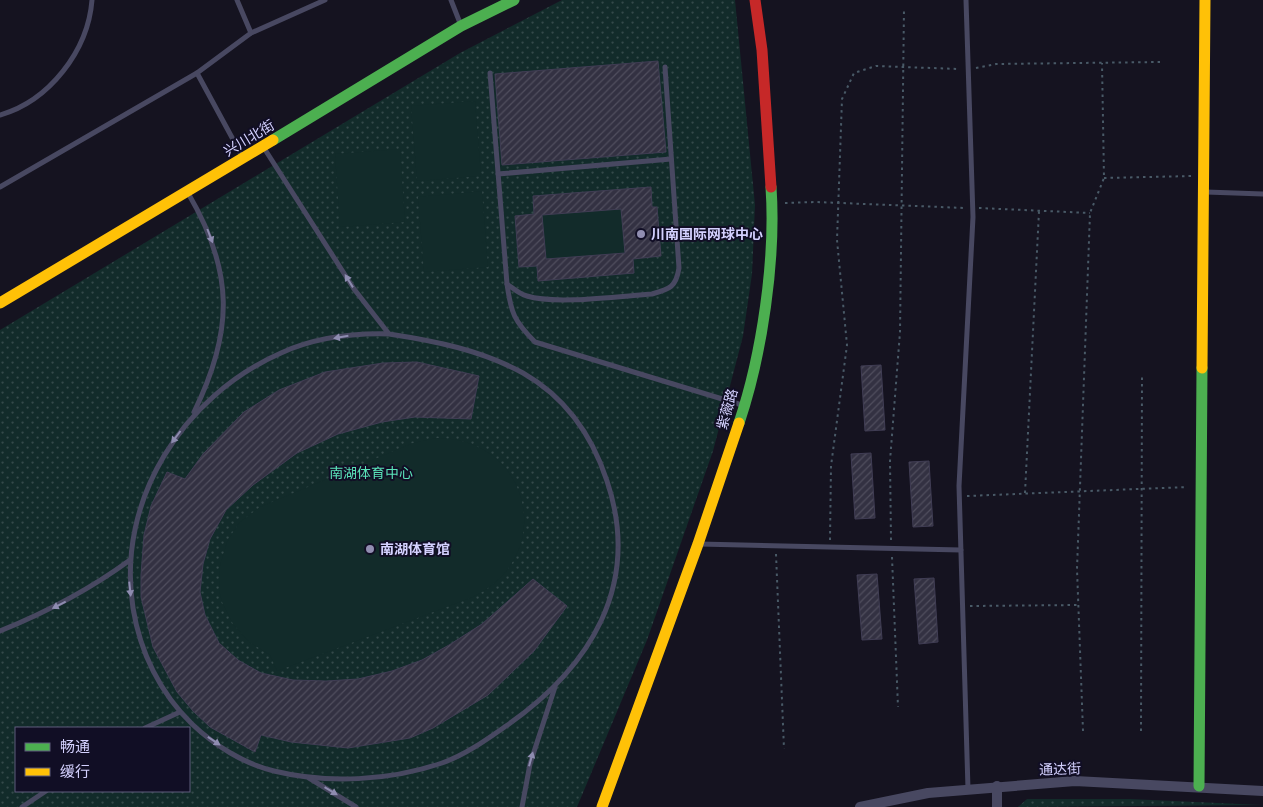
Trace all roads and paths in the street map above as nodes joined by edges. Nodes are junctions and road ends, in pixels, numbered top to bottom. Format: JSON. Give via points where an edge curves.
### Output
{"nodes":[{"id":1,"x":92,"y":0,"type":"edge"},
{"id":2,"x":237,"y":0,"type":"edge"},
{"id":3,"x":324,"y":0,"type":"edge"},
{"id":4,"x":451,"y":0,"type":"edge"},
{"id":5,"x":514,"y":0,"type":"edge"},
{"id":6,"x":755,"y":0,"type":"edge"},
{"id":7,"x":966,"y":0,"type":"edge"},
{"id":8,"x":1204,"y":0,"type":"edge"},
{"id":9,"x":904,"y":8,"type":"dead end"},
{"id":10,"x":461,"y":26,"type":"junction"},
{"id":11,"x":250,"y":33,"type":"junction"},
{"id":12,"x":1160,"y":62,"type":"dead end"},
{"id":13,"x":1102,"y":63,"type":"junction"},
{"id":14,"x":666,"y":67,"type":"dead end"},
{"id":15,"x":904,"y":67,"type":"junction"},
{"id":16,"x":968,"y":69,"type":"junction"},
{"id":17,"x":197,"y":73,"type":"junction"},
{"id":18,"x":490,"y":73,"type":"dead end"},
{"id":19,"x":0,"y":116,"type":"edge"},
{"id":20,"x":264,"y":147,"type":"junction"},
{"id":21,"x":244,"y":158,"type":"junction"},
{"id":22,"x":672,"y":159,"type":"junction"},
{"id":23,"x":498,"y":174,"type":"junction"},
{"id":24,"x":1203,"y":175,"type":"junction"},
{"id":25,"x":1104,"y":178,"type":"junction"},
{"id":26,"x":0,"y":187,"type":"edge"},
{"id":27,"x":188,"y":192,"type":"junction"},
{"id":28,"x":1203,"y":192,"type":"junction"},
{"id":29,"x":1263,"y":194,"type":"edge"},
{"id":30,"x":772,"y":204,"type":"junction"},
{"id":31,"x":902,"y":206,"type":"junction"},
{"id":32,"x":972,"y":208,"type":"junction"},
{"id":33,"x":1039,"y":211,"type":"junction"},
{"id":34,"x":1090,"y":213,"type":"junction"},
{"id":35,"x":507,"y":284,"type":"junction"},
{"id":36,"x":0,"y":303,"type":"edge"},
{"id":37,"x":389,"y":334,"type":"junction"},
{"id":38,"x":1142,"y":375,"type":"dead end"},
{"id":39,"x":745,"y":406,"type":"junction"},
{"id":40,"x":192,"y":416,"type":"junction"},
{"id":41,"x":1201,"y":486,"type":"junction"},
{"id":42,"x":1142,"y":489,"type":"junction"},
{"id":43,"x":1080,"y":491,"type":"junction"},
{"id":44,"x":1025,"y":493,"type":"junction"},
{"id":45,"x":960,"y":496,"type":"junction"},
{"id":46,"x":698,"y":544,"type":"junction"},
{"id":47,"x":776,"y":546,"type":"junction"},
{"id":48,"x":830,"y":548,"type":"junction"},
{"id":49,"x":891,"y":549,"type":"junction"},
{"id":50,"x":961,"y":550,"type":"junction"},
{"id":51,"x":130,"y":560,"type":"junction"},
{"id":52,"x":1078,"y":605,"type":"junction"},
{"id":53,"x":963,"y":606,"type":"junction"},
{"id":54,"x":0,"y":631,"type":"edge"},
{"id":55,"x":556,"y":685,"type":"junction"},
{"id":56,"x":898,"y":707,"type":"dead end"},
{"id":57,"x":180,"y":712,"type":"junction"},
{"id":58,"x":147,"y":727,"type":"edge"},
{"id":59,"x":1083,"y":730,"type":"dead end"},
{"id":60,"x":1140,"y":731,"type":"dead end"},
{"id":61,"x":784,"y":748,"type":"dead end"},
{"id":62,"x":306,"y":776,"type":"junction"},
{"id":63,"x":997,"y":786,"type":"junction"},
{"id":64,"x":1199,"y":786,"type":"junction"},
{"id":65,"x":968,"y":789,"type":"junction"},
{"id":66,"x":1263,"y":790,"type":"edge"},
{"id":67,"x":44,"y":792,"type":"edge"},
{"id":68,"x":22,"y":807,"type":"edge"},
{"id":69,"x":356,"y":807,"type":"edge"},
{"id":70,"x":522,"y":807,"type":"edge"},
{"id":71,"x":602,"y":807,"type":"edge"},
{"id":72,"x":860,"y":807,"type":"edge"},
{"id":73,"x":996,"y":807,"type":"edge"}],
"edges":[{"from":1,"to":19,"type":"lane","via":[[80,44],[60,76],[36,99]]},
{"from":2,"to":11,"type":"lane"},
{"from":3,"to":11,"type":"lane"},
{"from":4,"to":10,"type":"lane"},
{"from":5,"to":10,"type":"street","name":"兴川北街"},
{"from":6,"to":30,"type":"street","name":"紫薇路","via":[[762,50]]},
{"from":7,"to":16,"type":"lane"},
{"from":8,"to":24,"type":"street"},
{"from":9,"to":15,"type":"path"},
{"from":10,"to":20,"type":"street","name":"兴川北街"},
{"from":11,"to":17,"type":"lane"},
{"from":12,"to":13,"type":"path"},
{"from":13,"to":16,"type":"path","via":[[996,64]]},
{"from":13,"to":25,"type":"path"},
{"from":14,"to":22,"type":"lane"},
{"from":15,"to":16,"type":"path"},
{"from":15,"to":31,"type":"path"},
{"from":15,"to":48,"type":"path","via":[[876,66],[854,73],[842,99],[837,240],[847,345],[832,466]]},
{"from":16,"to":32,"type":"lane"},
{"from":17,"to":21,"type":"lane"},
{"from":17,"to":26,"type":"lane"},
{"from":18,"to":23,"type":"lane"},
{"from":20,"to":21,"type":"street","name":"兴川北街"},
{"from":37,"to":20,"type":"lane","one_way":true,"via":[[354,289]]},
{"from":21,"to":27,"type":"street","name":"兴川北街"},
{"from":22,"to":23,"type":"lane"},
{"from":22,"to":35,"type":"lane","via":[[679,268],[677,280],[668,290],[652,294],[550,300],[528,297]]},
{"from":23,"to":35,"type":"lane"},
{"from":24,"to":25,"type":"path"},
{"from":24,"to":28,"type":"street"},
{"from":25,"to":34,"type":"path"},
{"from":27,"to":36,"type":"street","name":"兴川北街"},
{"from":27,"to":40,"type":"lane","one_way":true,"via":[[214,245],[224,285],[216,363]]},
{"from":28,"to":29,"type":"lane"},
{"from":28,"to":41,"type":"street"},
{"from":30,"to":31,"type":"path","via":[[816,202]]},
{"from":30,"to":39,"type":"street","name":"紫薇路","via":[[770,262]]},
{"from":31,"to":32,"type":"path"},
{"from":31,"to":49,"type":"path","via":[[900,332],[890,461]]},
{"from":32,"to":33,"type":"path"},
{"from":32,"to":45,"type":"lane"},
{"from":33,"to":34,"type":"path"},
{"from":33,"to":44,"type":"path"},
{"from":34,"to":43,"type":"path"},
{"from":35,"to":39,"type":"lane","via":[[511,312],[518,325],[535,342]]},
{"from":37,"to":40,"type":"lane","one_way":true,"via":[[340,336],[285,351],[259,363]]},
{"from":37,"to":55,"type":"lane","via":[[465,349],[525,374],[571,412],[601,462],[610,490],[615,523],[617,556],[612,593],[602,623],[578,660]]},
{"from":38,"to":42,"type":"path"},
{"from":39,"to":46,"type":"street","name":"紫薇路"},
{"from":40,"to":51,"type":"lane","one_way":true,"via":[[153,473],[133,537]]},
{"from":41,"to":42,"type":"path"},
{"from":41,"to":64,"type":"street"},
{"from":42,"to":43,"type":"path"},
{"from":42,"to":60,"type":"path"},
{"from":43,"to":44,"type":"path"},
{"from":43,"to":52,"type":"path"},
{"from":44,"to":45,"type":"path"},
{"from":45,"to":50,"type":"lane"},
{"from":46,"to":47,"type":"lane"},
{"from":46,"to":71,"type":"street","name":"紫薇路"},
{"from":47,"to":48,"type":"lane"},
{"from":47,"to":61,"type":"path"},
{"from":48,"to":49,"type":"lane"},
{"from":49,"to":50,"type":"lane"},
{"from":49,"to":56,"type":"path"},
{"from":50,"to":53,"type":"lane"},
{"from":51,"to":54,"type":"lane","one_way":true,"via":[[59,606]]},
{"from":51,"to":57,"type":"lane","one_way":true,"via":[[130,591],[141,644],[165,693]]},
{"from":52,"to":53,"type":"path"},
{"from":52,"to":59,"type":"path"},
{"from":53,"to":65,"type":"lane"},
{"from":55,"to":62,"type":"lane","via":[[489,738],[444,762],[376,777]]},
{"from":70,"to":55,"type":"lane","one_way":true,"via":[[530,764]]},
{"from":57,"to":58,"type":"lane"},
{"from":57,"to":62,"type":"lane","one_way":true,"via":[[202,733],[251,764]]},
{"from":62,"to":69,"type":"lane","one_way":true},
{"from":63,"to":64,"type":"street","name":"通达街","via":[[1075,782]]},
{"from":63,"to":65,"type":"street","name":"通达街"},
{"from":63,"to":73,"type":"street"},
{"from":64,"to":66,"type":"street","name":"通达街"},
{"from":65,"to":72,"type":"street","name":"通达街","via":[[928,793]]},
{"from":67,"to":68,"type":"lane"}]}
